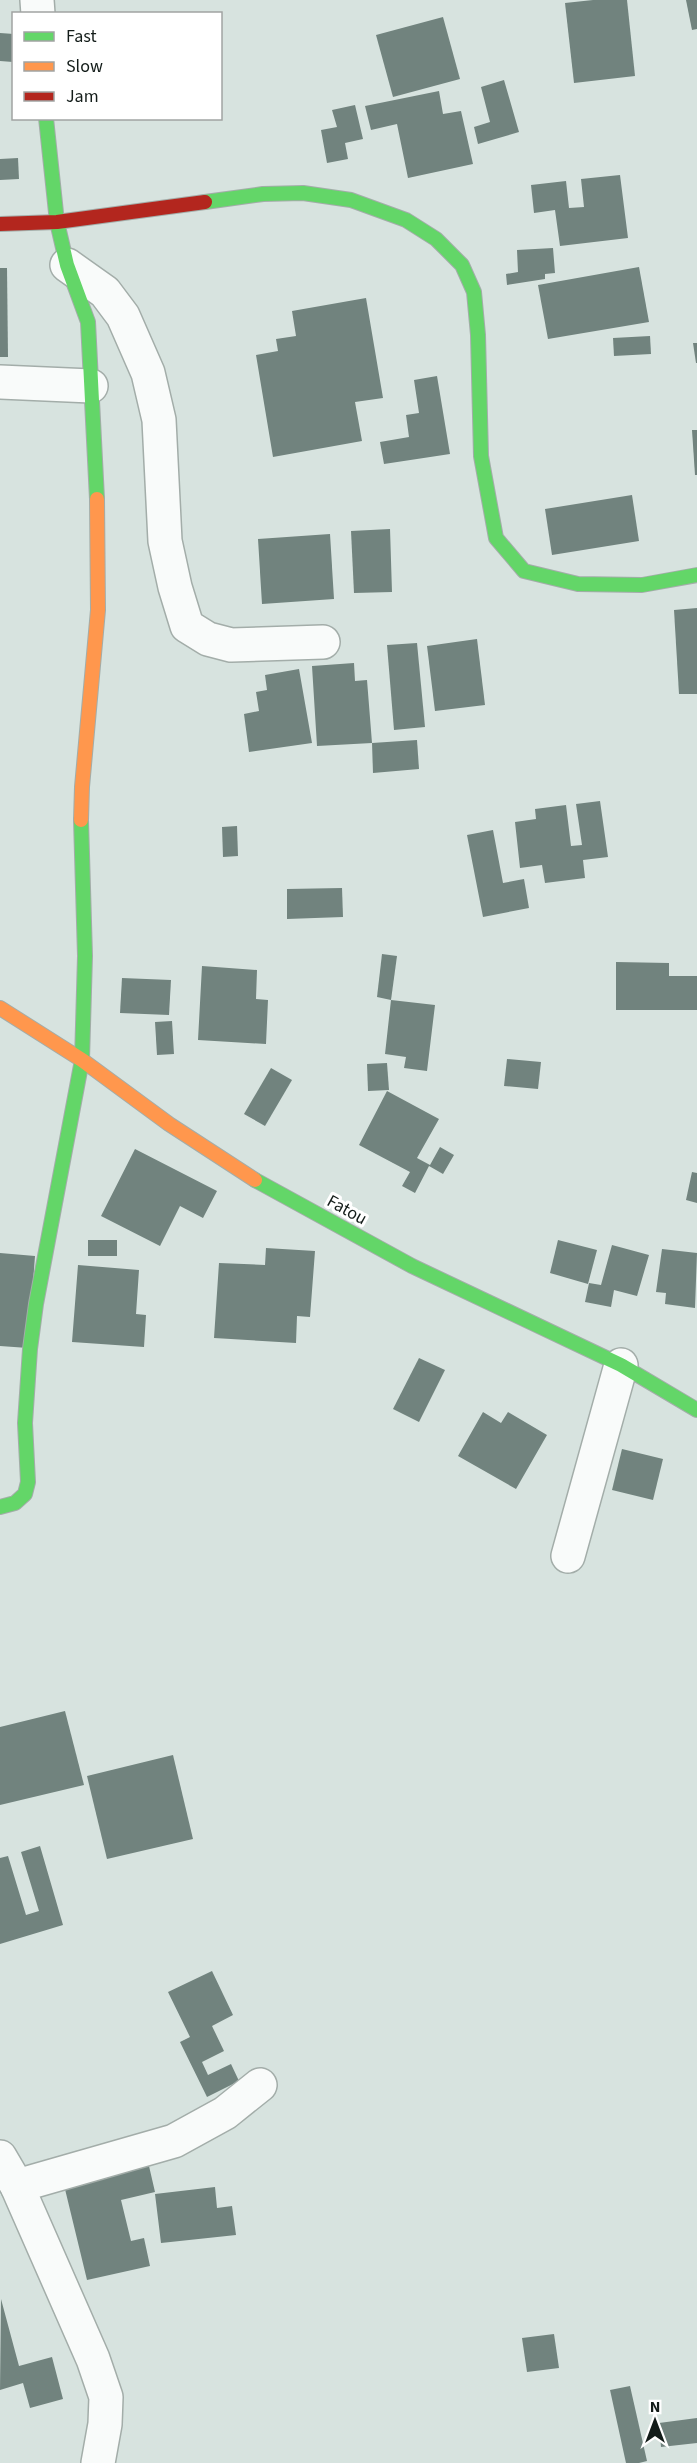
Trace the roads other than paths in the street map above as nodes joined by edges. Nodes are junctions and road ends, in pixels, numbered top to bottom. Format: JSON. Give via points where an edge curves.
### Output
{"nodes":[{"id":1,"x":46,"y":120,"type":"edge"},
{"id":2,"x":57,"y":222,"type":"junction"},
{"id":3,"x":0,"y":224,"type":"edge"},
{"id":4,"x":66,"y":266,"type":"junction"},
{"id":5,"x":0,"y":382,"type":"edge"},
{"id":6,"x":91,"y":386,"type":"junction"},
{"id":7,"x":697,"y":575,"type":"edge"},
{"id":8,"x":323,"y":642,"type":"dead end"},
{"id":9,"x":0,"y":1008,"type":"edge"},
{"id":10,"x":82,"y":1060,"type":"junction"},
{"id":11,"x":621,"y":1365,"type":"junction"},
{"id":12,"x":696,"y":1407,"type":"edge"},
{"id":13,"x":0,"y":1507,"type":"edge"},
{"id":14,"x":568,"y":1556,"type":"dead end"},
{"id":15,"x":260,"y":2085,"type":"dead end"},
{"id":16,"x":0,"y":2157,"type":"edge"},
{"id":17,"x":16,"y":2186,"type":"junction"},
{"id":18,"x":98,"y":2463,"type":"edge"}],
"edges":[{"from":1,"to":2,"type":"street"},
{"from":2,"to":3,"type":"street"},
{"from":2,"to":4,"type":"street"},
{"from":2,"to":7,"type":"street","via":[[263,194],[303,193],[351,200],[406,220],[436,239],[462,265],[474,292],[481,456],[496,538],[524,571],[578,584],[642,585]]},
{"from":4,"to":6,"type":"street","via":[[88,322]]},
{"from":4,"to":8,"type":"street","via":[[105,292],[123,316],[148,373],[159,420],[165,541],[187,626],[208,639],[231,645]]},
{"from":5,"to":6,"type":"street"},
{"from":6,"to":10,"type":"street","via":[[99,599],[82,808]]},
{"from":9,"to":10,"type":"street","name":"Fatou"},
{"from":10,"to":11,"type":"street","name":"Fatou","via":[[246,1175],[412,1266]]},
{"from":10,"to":13,"type":"street","via":[[30,1349],[25,1423],[28,1482],[25,1494],[15,1503]]},
{"from":11,"to":12,"type":"street","name":"Fatou"},
{"from":11,"to":14,"type":"street"},
{"from":15,"to":17,"type":"street","via":[[225,2113],[174,2141]]},
{"from":16,"to":17,"type":"street"},
{"from":17,"to":18,"type":"street","via":[[106,2397]]}]}
